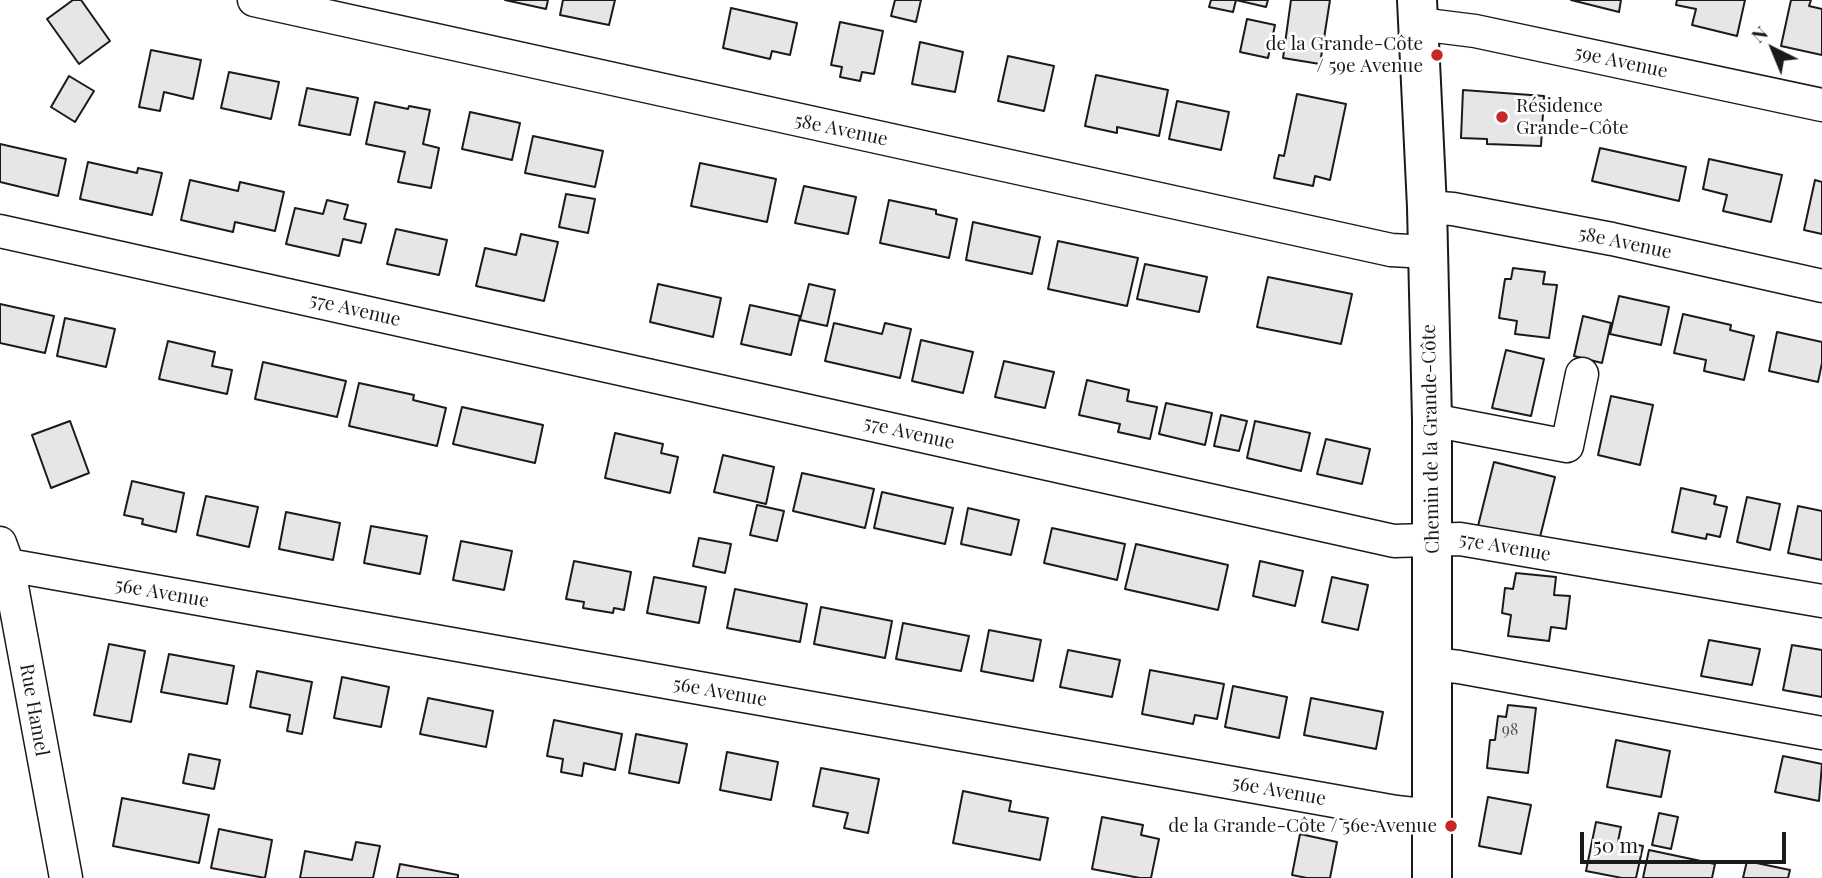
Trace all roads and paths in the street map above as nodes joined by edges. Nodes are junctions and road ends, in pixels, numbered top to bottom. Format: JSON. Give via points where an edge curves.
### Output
{"nodes":[{"id":1,"x":254,"y":0,"type":"edge"},
{"id":2,"x":1418,"y":12,"type":"edge"},
{"id":3,"x":376,"y":14,"type":"edge"},
{"id":4,"x":1822,"y":106,"type":"edge"},
{"id":5,"x":1427,"y":207,"type":"junction"},
{"id":6,"x":0,"y":231,"type":"edge"},
{"id":7,"x":1428,"y":252,"type":"junction"},
{"id":8,"x":1822,"y":286,"type":"edge"},
{"id":9,"x":1582,"y":374,"type":"dead end"},
{"id":10,"x":1432,"y":420,"type":"junction"},
{"id":11,"x":1432,"y":538,"type":"junction"},
{"id":12,"x":4,"y":554,"type":"edge"},
{"id":13,"x":1822,"y":601,"type":"edge"},
{"id":14,"x":1433,"y":664,"type":"junction"},
{"id":15,"x":1822,"y":733,"type":"edge"},
{"id":16,"x":1433,"y":816,"type":"junction"},
{"id":17,"x":66,"y":878,"type":"edge"},
{"id":18,"x":1432,"y":878,"type":"edge"}],
"edges":[{"from":1,"to":3,"type":"street","name":"58e Avenue"},
{"from":2,"to":4,"type":"street","name":"59e Avenue","via":[[1475,31]]},
{"from":2,"to":5,"type":"main road","name":"Chemin de la Grande-Côte"},
{"from":3,"to":7,"type":"street","name":"58e Avenue","via":[[1391,250]]},
{"from":5,"to":7,"type":"main road","name":"Chemin de la Grande-Côte"},
{"from":5,"to":8,"type":"street","name":"58e Avenue","via":[[1612,239]]},
{"from":6,"to":11,"type":"street","name":"57e Avenue","via":[[1394,541]]},
{"from":7,"to":10,"type":"main road","name":"Chemin de la Grande-Côte"},
{"from":9,"to":10,"type":"street","via":[[1567,446]]},
{"from":10,"to":11,"type":"main road","name":"Chemin de la Grande-Côte"},
{"from":11,"to":13,"type":"street","name":"57e Avenue"},
{"from":11,"to":14,"type":"main road","name":"Chemin de la Grande-Côte"},
{"from":12,"to":16,"type":"street","name":"56e Avenue"},
{"from":12,"to":17,"type":"street","name":"Rue Hamel"},
{"from":14,"to":15,"type":"street"},
{"from":14,"to":16,"type":"main road","name":"Chemin de la Grande-Côte"},
{"from":16,"to":18,"type":"main road","name":"Chemin de la Grande-Côte"}]}
